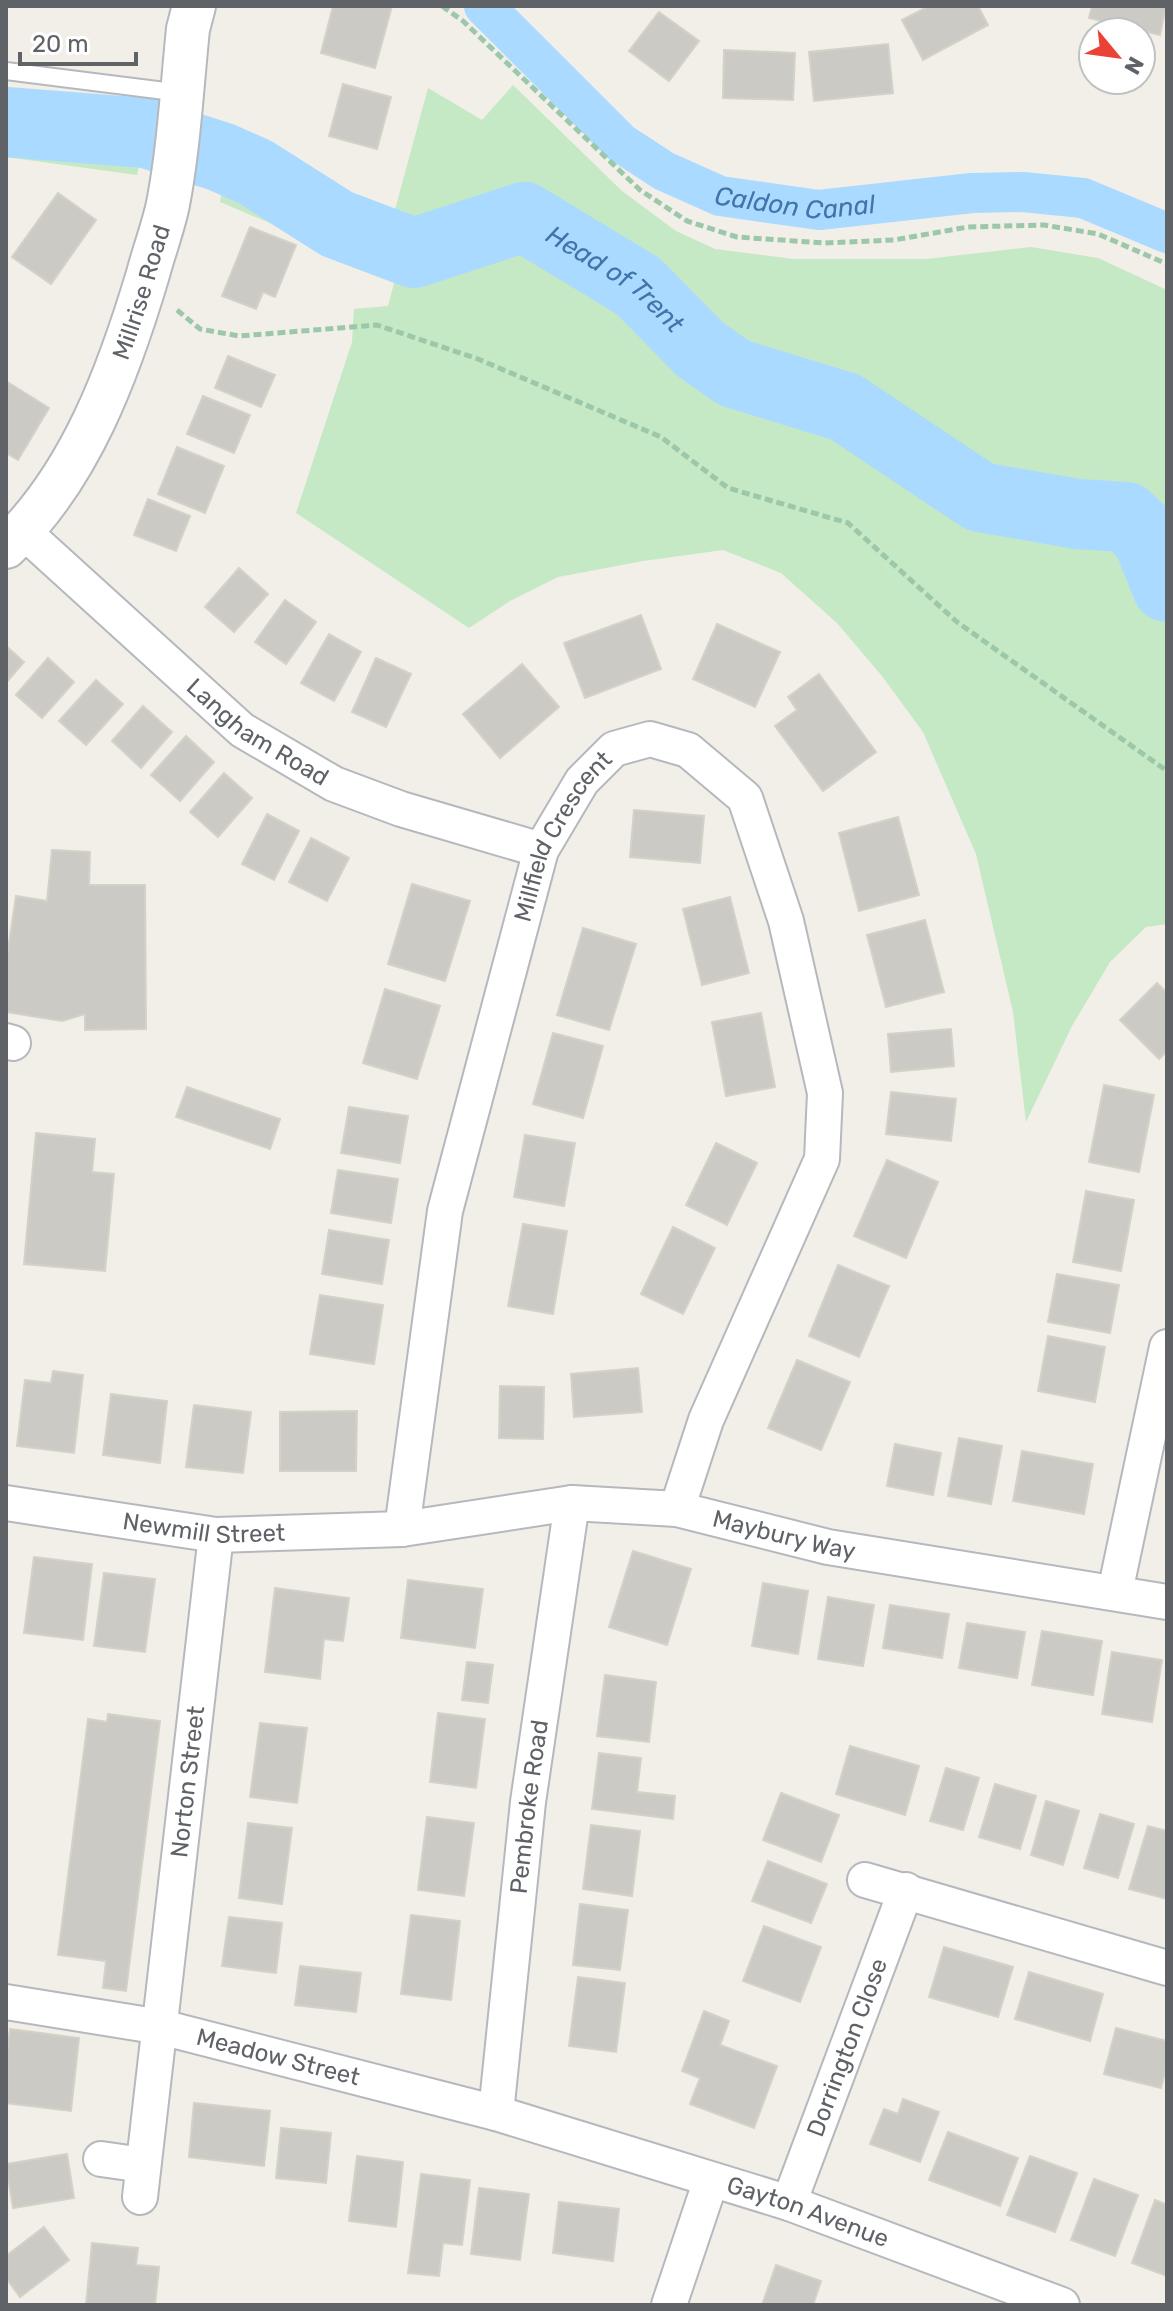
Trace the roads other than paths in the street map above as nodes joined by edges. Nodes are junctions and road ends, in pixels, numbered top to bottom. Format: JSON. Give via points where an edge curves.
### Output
{"nodes":[{"id":1,"x":194,"y":6,"type":"edge"},
{"id":2,"x":6,"y":71,"type":"edge"},
{"id":3,"x":180,"y":102,"type":"junction"},
{"id":4,"x":14,"y":539,"type":"edge"},
{"id":5,"x":541,"y":850,"type":"junction"},
{"id":6,"x":1167,"y":1347,"type":"edge"},
{"id":7,"x":6,"y":1503,"type":"edge"},
{"id":8,"x":572,"y":1503,"type":"junction"},
{"id":9,"x":677,"y":1509,"type":"junction"},
{"id":10,"x":402,"y":1529,"type":"junction"},
{"id":11,"x":216,"y":1535,"type":"junction"},
{"id":12,"x":1115,"y":1592,"type":"junction"},
{"id":13,"x":1167,"y":1602,"type":"edge"},
{"id":14,"x":865,"y":1880,"type":"dead end"},
{"id":15,"x":906,"y":1890,"type":"junction"},
{"id":16,"x":1167,"y":1968,"type":"edge"},
{"id":17,"x":6,"y":2002,"type":"edge"},
{"id":18,"x":161,"y":2027,"type":"junction"},
{"id":19,"x":496,"y":2113,"type":"junction"},
{"id":20,"x":548,"y":2131,"type":"joint"},
{"id":21,"x":101,"y":2159,"type":"dead end"},
{"id":22,"x":711,"y":2180,"type":"junction"},
{"id":23,"x":789,"y":2203,"type":"junction"},
{"id":24,"x":669,"y":2305,"type":"edge"},
{"id":25,"x":1062,"y":2305,"type":"edge"}],
"edges":[{"from":1,"to":3,"type":"street","name":"Millrise Road"},
{"from":2,"to":3,"type":"lane"},
{"from":3,"to":4,"type":"street","name":"Millrise Road","via":[[168,206],[119,365],[54,490]]},
{"from":4,"to":5,"type":"street","name":"Langham Road","via":[[242,730],[334,784]]},
{"from":5,"to":9,"type":"street","name":"Millfield Crescent","via":[[582,781],[614,749],[650,739],[688,750],[720,775],[745,798],[758,834],[786,921],[825,1093],[822,1159],[706,1420]]},
{"from":5,"to":10,"type":"street","name":"Millfield Crescent","via":[[445,1211]]},
{"from":6,"to":12,"type":"street"},
{"from":7,"to":11,"type":"street","name":"Newmill Street"},
{"from":8,"to":9,"type":"street","name":"Maybury Way"},
{"from":8,"to":10,"type":"street","name":"Maybury Way"},
{"from":8,"to":19,"type":"street","name":"Pembroke Road","via":[[528,1802]]},
{"from":9,"to":12,"type":"street","name":"Maybury Way","via":[[828,1547]]},
{"from":10,"to":11,"type":"street","name":"Newmill Street"},
{"from":11,"to":18,"type":"street","name":"Norton Street"},
{"from":12,"to":13,"type":"street","name":"Maybury Way"},
{"from":14,"to":15,"type":"street"},
{"from":15,"to":16,"type":"street"},
{"from":15,"to":23,"type":"street","name":"Dorrington Close"},
{"from":17,"to":18,"type":"street","name":"Meadow Street"},
{"from":18,"to":19,"type":"street","name":"Meadow Street"},
{"from":18,"to":21,"type":"street","name":"Norton Street","via":[[141,2181]]},
{"from":19,"to":20,"type":"street","name":"Meadow Street"},
{"from":20,"to":22,"type":"street","name":"Gayton Avenue"},
{"from":22,"to":23,"type":"street","name":"Gayton Avenue"},
{"from":22,"to":24,"type":"street"},
{"from":23,"to":25,"type":"street","name":"Gayton Avenue"}]}
